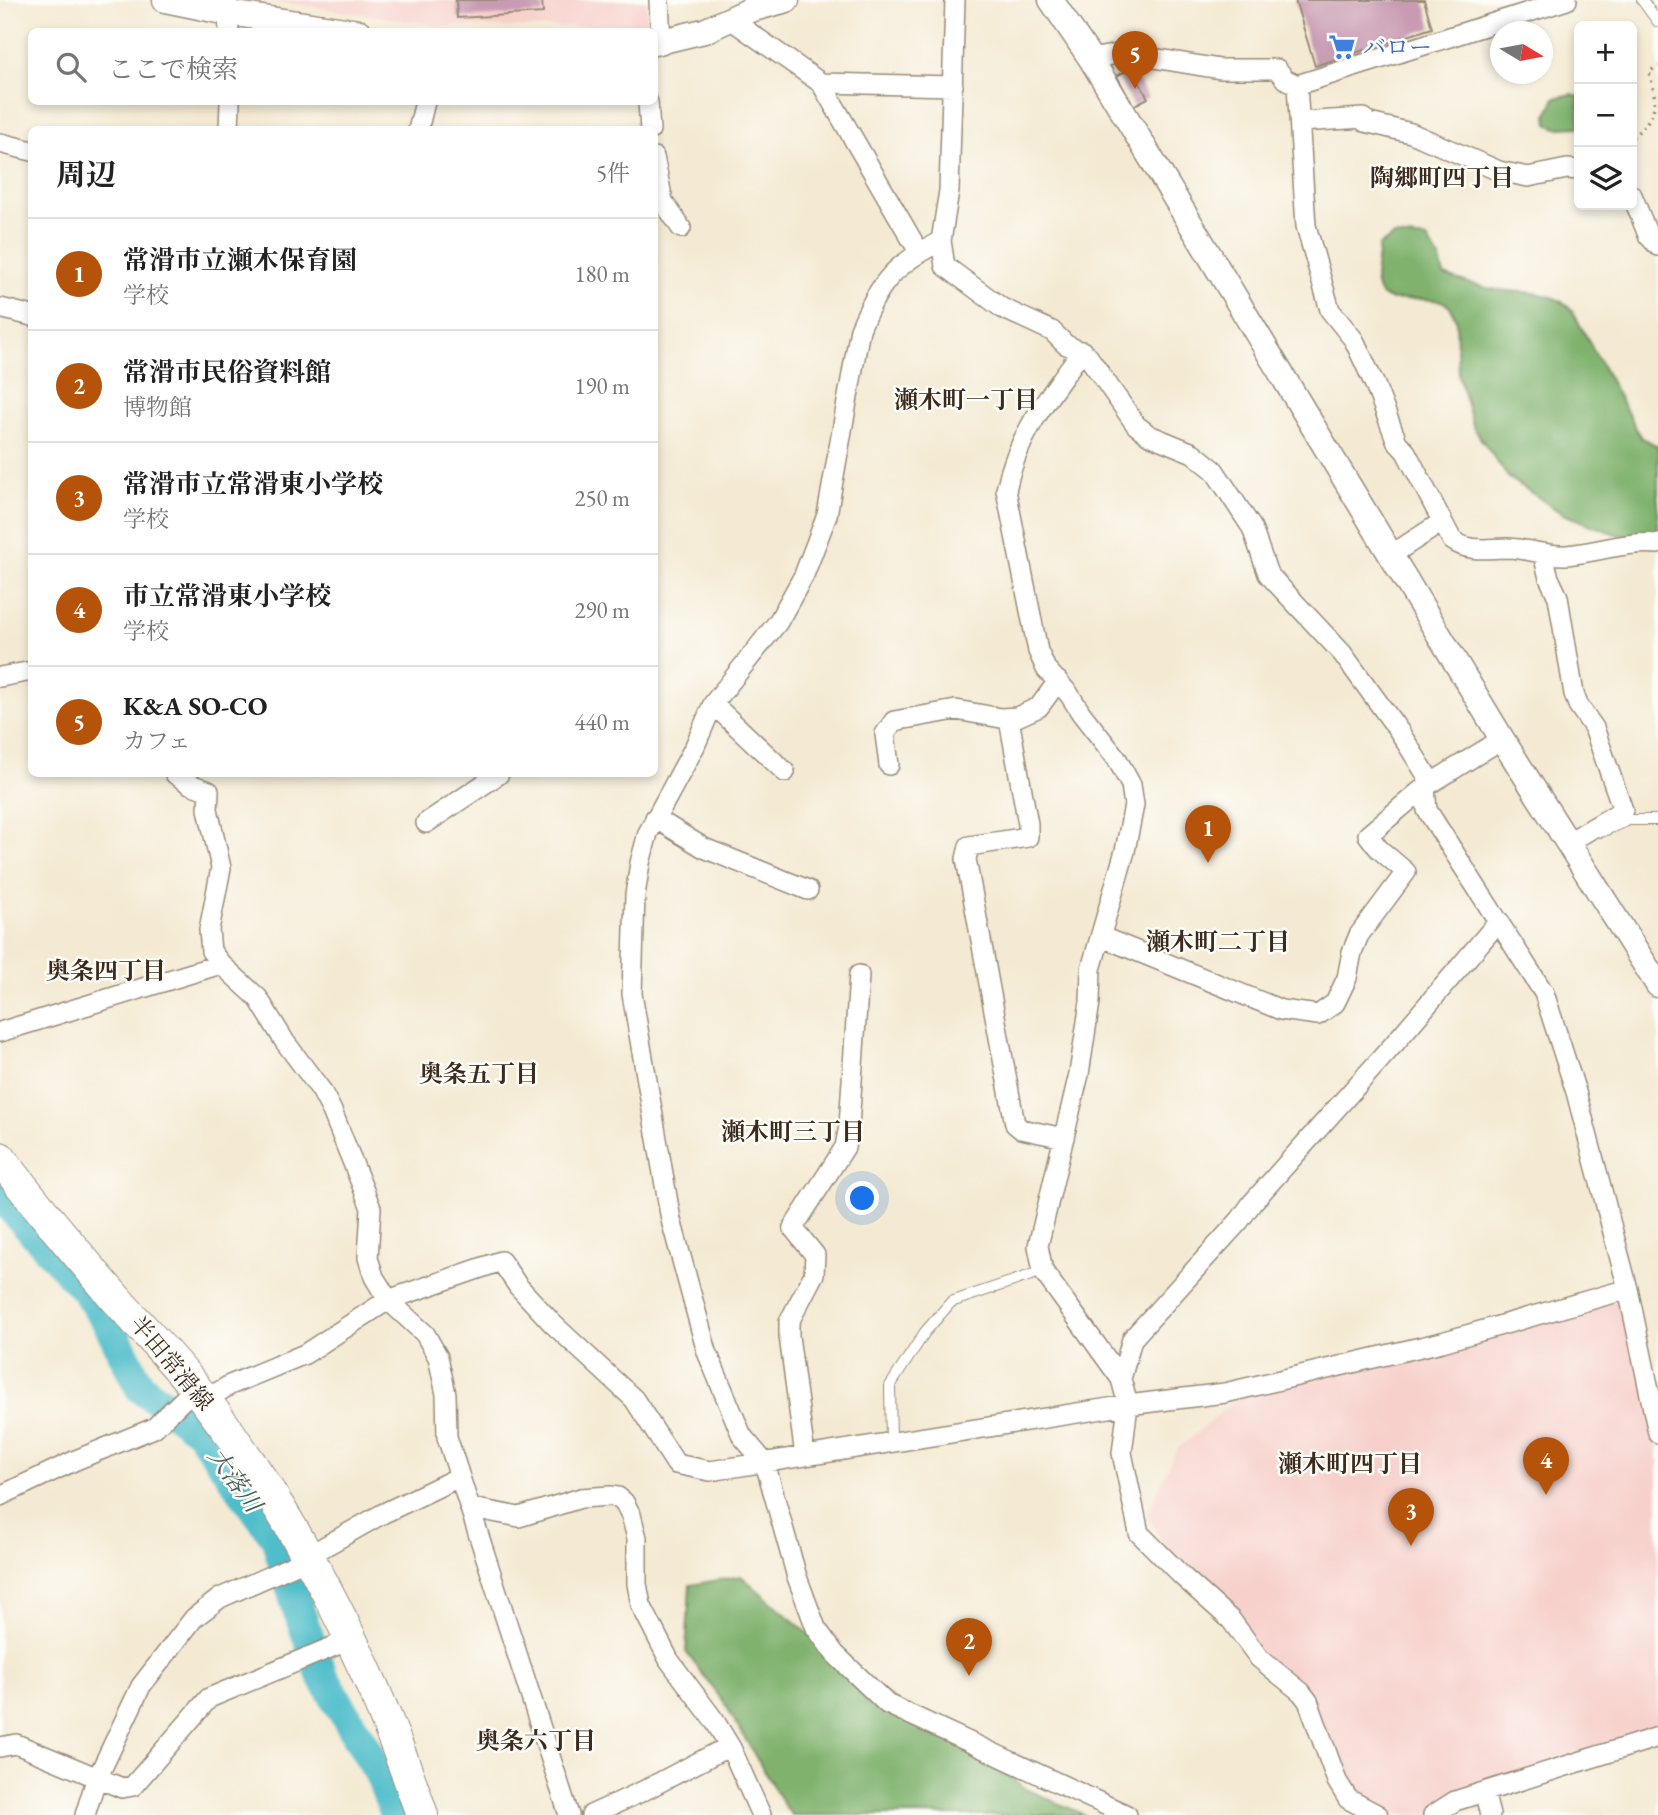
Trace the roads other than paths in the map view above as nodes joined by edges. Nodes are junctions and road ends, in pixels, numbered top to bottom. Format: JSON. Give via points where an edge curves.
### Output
{"nodes":[{"id":1,"x":165,"y":0,"type":"edge"},
{"id":2,"x":660,"y":0,"type":"edge"},
{"id":3,"x":786,"y":0,"type":"edge"},
{"id":4,"x":955,"y":0,"type":"edge"},
{"id":5,"x":1051,"y":0,"type":"edge"},
{"id":6,"x":1567,"y":0,"type":"edge"},
{"id":7,"x":1642,"y":0,"type":"edge"},
{"id":8,"x":228,"y":15,"type":"edge"},
{"id":9,"x":730,"y":19,"type":"junction"},
{"id":10,"x":1658,"y":22,"type":"edge"},
{"id":11,"x":328,"y":28,"type":"edge"},
{"id":12,"x":658,"y":43,"type":"edge"},
{"id":13,"x":1091,"y":59,"type":"junction"},
{"id":14,"x":821,"y":83,"type":"junction"},
{"id":15,"x":1297,"y":85,"type":"junction"},
{"id":16,"x":953,"y":86,"type":"junction"},
{"id":17,"x":230,"y":105,"type":"edge"},
{"id":18,"x":424,"y":105,"type":"edge"},
{"id":19,"x":648,"y":105,"type":"edge"},
{"id":20,"x":1300,"y":122,"type":"junction"},
{"id":21,"x":229,"y":126,"type":"edge"},
{"id":22,"x":419,"y":126,"type":"edge"},
{"id":23,"x":650,"y":126,"type":"edge"},
{"id":24,"x":0,"y":144,"type":"edge"},
{"id":25,"x":28,"y":150,"type":"edge"},
{"id":26,"x":1574,"y":170,"type":"edge"},
{"id":27,"x":658,"y":177,"type":"edge"},
{"id":28,"x":1637,"y":208,"type":"edge"},
{"id":29,"x":681,"y":228,"type":"dead end"},
{"id":30,"x":941,"y":241,"type":"junction"},
{"id":31,"x":1658,"y":246,"type":"edge"},
{"id":32,"x":919,"y":252,"type":"junction"},
{"id":33,"x":0,"y":308,"type":"edge"},
{"id":34,"x":28,"y":315,"type":"edge"},
{"id":35,"x":1082,"y":351,"type":"junction"},
{"id":36,"x":1442,"y":522,"type":"junction"},
{"id":37,"x":1658,"y":544,"type":"edge"},
{"id":38,"x":1543,"y":554,"type":"junction"},
{"id":39,"x":1391,"y":555,"type":"junction"},
{"id":40,"x":28,"y":672,"type":"edge"},
{"id":41,"x":0,"y":677,"type":"edge"},
{"id":42,"x":1058,"y":681,"type":"junction"},
{"id":43,"x":713,"y":705,"type":"junction"},
{"id":44,"x":1009,"y":719,"type":"junction"},
{"id":45,"x":1502,"y":739,"type":"junction"},
{"id":46,"x":889,"y":765,"type":"dead end"},
{"id":47,"x":785,"y":772,"type":"dead end"},
{"id":48,"x":180,"y":777,"type":"edge"},
{"id":49,"x":495,"y":777,"type":"edge"},
{"id":50,"x":1428,"y":784,"type":"junction"},
{"id":51,"x":655,"y":818,"type":"junction"},
{"id":52,"x":1658,"y":820,"type":"edge"},
{"id":53,"x":426,"y":823,"type":"dead end"},
{"id":54,"x":1574,"y":839,"type":"junction"},
{"id":55,"x":808,"y":890,"type":"dead end"},
{"id":56,"x":1499,"y":921,"type":"junction"},
{"id":57,"x":1102,"y":937,"type":"junction"},
{"id":58,"x":221,"y":964,"type":"junction"},
{"id":59,"x":859,"y":975,"type":"dead end"},
{"id":60,"x":1658,"y":985,"type":"edge"},
{"id":61,"x":0,"y":1032,"type":"edge"},
{"id":62,"x":1064,"y":1138,"type":"junction"},
{"id":63,"x":0,"y":1158,"type":"edge"},
{"id":64,"x":1043,"y":1271,"type":"junction"},
{"id":65,"x":1628,"y":1289,"type":"junction"},
{"id":66,"x":388,"y":1300,"type":"junction"},
{"id":67,"x":1121,"y":1379,"type":"junction"},
{"id":68,"x":1128,"y":1405,"type":"junction"},
{"id":69,"x":184,"y":1406,"type":"junction"},
{"id":70,"x":1658,"y":1433,"type":"edge"},
{"id":71,"x":891,"y":1443,"type":"junction"},
{"id":72,"x":805,"y":1457,"type":"junction"},
{"id":73,"x":765,"y":1463,"type":"junction"},
{"id":74,"x":459,"y":1477,"type":"junction"},
{"id":75,"x":0,"y":1496,"type":"edge"},
{"id":76,"x":472,"y":1508,"type":"junction"},
{"id":77,"x":293,"y":1566,"type":"junction"},
{"id":78,"x":340,"y":1643,"type":"junction"},
{"id":79,"x":1658,"y":1737,"type":"edge"},
{"id":80,"x":0,"y":1747,"type":"edge"},
{"id":81,"x":731,"y":1748,"type":"junction"},
{"id":82,"x":98,"y":1778,"type":"junction"},
{"id":83,"x":1484,"y":1792,"type":"junction"},
{"id":84,"x":85,"y":1815,"type":"edge"},
{"id":85,"x":422,"y":1815,"type":"edge"},
{"id":86,"x":569,"y":1815,"type":"edge"},
{"id":87,"x":591,"y":1815,"type":"edge"},
{"id":88,"x":761,"y":1815,"type":"edge"},
{"id":89,"x":1127,"y":1815,"type":"edge"},
{"id":90,"x":1378,"y":1815,"type":"edge"},
{"id":91,"x":1433,"y":1815,"type":"edge"},
{"id":92,"x":1490,"y":1815,"type":"edge"}],
"edges":[{"from":1,"to":8,"type":"street"},
{"from":2,"to":12,"type":"street"},
{"from":3,"to":9,"type":"street"},
{"from":4,"to":16,"type":"street"},
{"from":5,"to":13,"type":"street"},
{"from":6,"to":15,"type":"street"},
{"from":7,"to":10,"type":"lane"},
{"from":8,"to":11,"type":"street"},
{"from":9,"to":12,"type":"street"},
{"from":9,"to":14,"type":"street"},
{"from":13,"to":15,"type":"street","via":[[1123,53],[1220,69],[1277,69]]},
{"from":13,"to":39,"type":"street"},
{"from":14,"to":16,"type":"street"},
{"from":14,"to":32,"type":"street"},
{"from":15,"to":20,"type":"street"},
{"from":16,"to":30,"type":"street","via":[[949,191]]},
{"from":17,"to":21,"type":"street"},
{"from":18,"to":22,"type":"street"},
{"from":19,"to":23,"type":"street"},
{"from":20,"to":26,"type":"street","via":[[1364,118],[1499,171],[1528,177]]},
{"from":20,"to":36,"type":"street","via":[[1306,226],[1330,310],[1354,340],[1396,442],[1406,452]]},
{"from":24,"to":25,"type":"street"},
{"from":27,"to":29,"type":"street","via":[[663,201]]},
{"from":28,"to":31,"type":"street","via":[[1648,235]]},
{"from":30,"to":32,"type":"street"},
{"from":30,"to":35,"type":"street","via":[[946,266],[1002,309],[1052,331],[1065,344]]},
{"from":32,"to":43,"type":"street","via":[[885,280],[860,328],[827,515],[804,575],[778,622]]},
{"from":33,"to":34,"type":"street"},
{"from":35,"to":42,"type":"street","via":[[1035,415],[1006,489],[1038,651]]},
{"from":35,"to":50,"type":"street","via":[[1136,425],[1193,453],[1214,470],[1252,528],[1268,574],[1342,653],[1399,731]]},
{"from":36,"to":38,"type":"street","via":[[1462,547]]},
{"from":36,"to":39,"type":"street"},
{"from":37,"to":38,"type":"street"},
{"from":38,"to":54,"type":"street","via":[[1558,597],[1574,694],[1594,728],[1623,810]]},
{"from":39,"to":45,"type":"street"},
{"from":40,"to":41,"type":"street"},
{"from":42,"to":44,"type":"street","via":[[1038,707]]},
{"from":42,"to":57,"type":"street","via":[[1117,759],[1133,795],[1133,817]]},
{"from":43,"to":47,"type":"street"},
{"from":43,"to":51,"type":"street"},
{"from":44,"to":46,"type":"street","via":[[956,710],[894,721],[885,734]]},
{"from":44,"to":62,"type":"street","via":[[1028,837],[969,846],[966,859],[1015,1124]]},
{"from":45,"to":50,"type":"street"},
{"from":45,"to":54,"type":"street"},
{"from":48,"to":58,"type":"street","via":[[209,790],[208,809],[221,868],[209,930],[211,951]]},
{"from":49,"to":53,"type":"street"},
{"from":50,"to":56,"type":"street","via":[[1427,810]]},
{"from":50,"to":57,"type":"street","via":[[1368,835],[1406,872],[1359,935],[1335,1003],[1318,1015],[1281,1010]]},
{"from":51,"to":55,"type":"street","via":[[704,848]]},
{"from":51,"to":73,"type":"street","via":[[635,895],[632,994],[636,1020],[671,1220],[707,1352],[742,1436]]},
{"from":52,"to":54,"type":"lane","via":[[1629,820]]},
{"from":54,"to":60,"type":"street"},
{"from":56,"to":65,"type":"street","via":[[1544,993],[1576,1092]]},
{"from":56,"to":67,"type":"street","via":[[1132,1339]]},
{"from":57,"to":62,"type":"street","via":[[1091,969],[1083,1050]]},
{"from":58,"to":61,"type":"street"},
{"from":58,"to":66,"type":"street","via":[[258,998],[332,1111],[367,1196],[371,1219],[368,1258]]},
{"from":59,"to":72,"type":"street","via":[[845,1147],[793,1228],[815,1255],[814,1274],[789,1322]]},
{"from":62,"to":64,"type":"street","via":[[1038,1246]]},
{"from":63,"to":69,"type":"main road","name":"半田常滑線","via":[[162,1348]]},
{"from":64,"to":67,"type":"street"},
{"from":64,"to":71,"type":"lane","via":[[951,1302],[890,1386]]},
{"from":65,"to":68,"type":"street","via":[[1465,1336],[1225,1393]]},
{"from":65,"to":70,"type":"street"},
{"from":66,"to":69,"type":"street","via":[[305,1354]]},
{"from":66,"to":73,"type":"street","via":[[501,1261],[553,1324],[634,1399],[676,1464],[710,1471]]},
{"from":66,"to":74,"type":"street","via":[[425,1334],[438,1357],[446,1394],[447,1437]]},
{"from":67,"to":68,"type":"street"},
{"from":68,"to":71,"type":"street"},
{"from":68,"to":90,"type":"street","via":[[1122,1453],[1139,1533],[1231,1620],[1259,1658],[1301,1692],[1348,1799]]},
{"from":69,"to":75,"type":"street","via":[[154,1428]]},
{"from":69,"to":77,"type":"main road","name":"半田常滑線","via":[[260,1477]]},
{"from":71,"to":72,"type":"street"},
{"from":72,"to":73,"type":"street"},
{"from":73,"to":89,"type":"street","via":[[816,1628],[859,1678],[887,1704]]},
{"from":74,"to":76,"type":"street"},
{"from":74,"to":77,"type":"street","via":[[382,1514]]},
{"from":76,"to":81,"type":"street","via":[[519,1517],[582,1498],[610,1496],[624,1502],[637,1538],[636,1584],[641,1605],[669,1660]]},
{"from":76,"to":86,"type":"street"},
{"from":77,"to":78,"type":"main road","name":"半田常滑線"},
{"from":77,"to":82,"type":"street","via":[[220,1598],[194,1618],[141,1686]]},
{"from":78,"to":82,"type":"street","via":[[209,1698],[133,1786],[122,1788]]},
{"from":78,"to":85,"type":"main road","name":"半田常滑線","via":[[385,1717]]},
{"from":79,"to":83,"type":"street"},
{"from":80,"to":82,"type":"street","via":[[16,1744]]},
{"from":81,"to":87,"type":"street"},
{"from":81,"to":88,"type":"street"},
{"from":82,"to":84,"type":"street"},
{"from":83,"to":91,"type":"street","via":[[1455,1801]]},
{"from":83,"to":92,"type":"street"}]}
